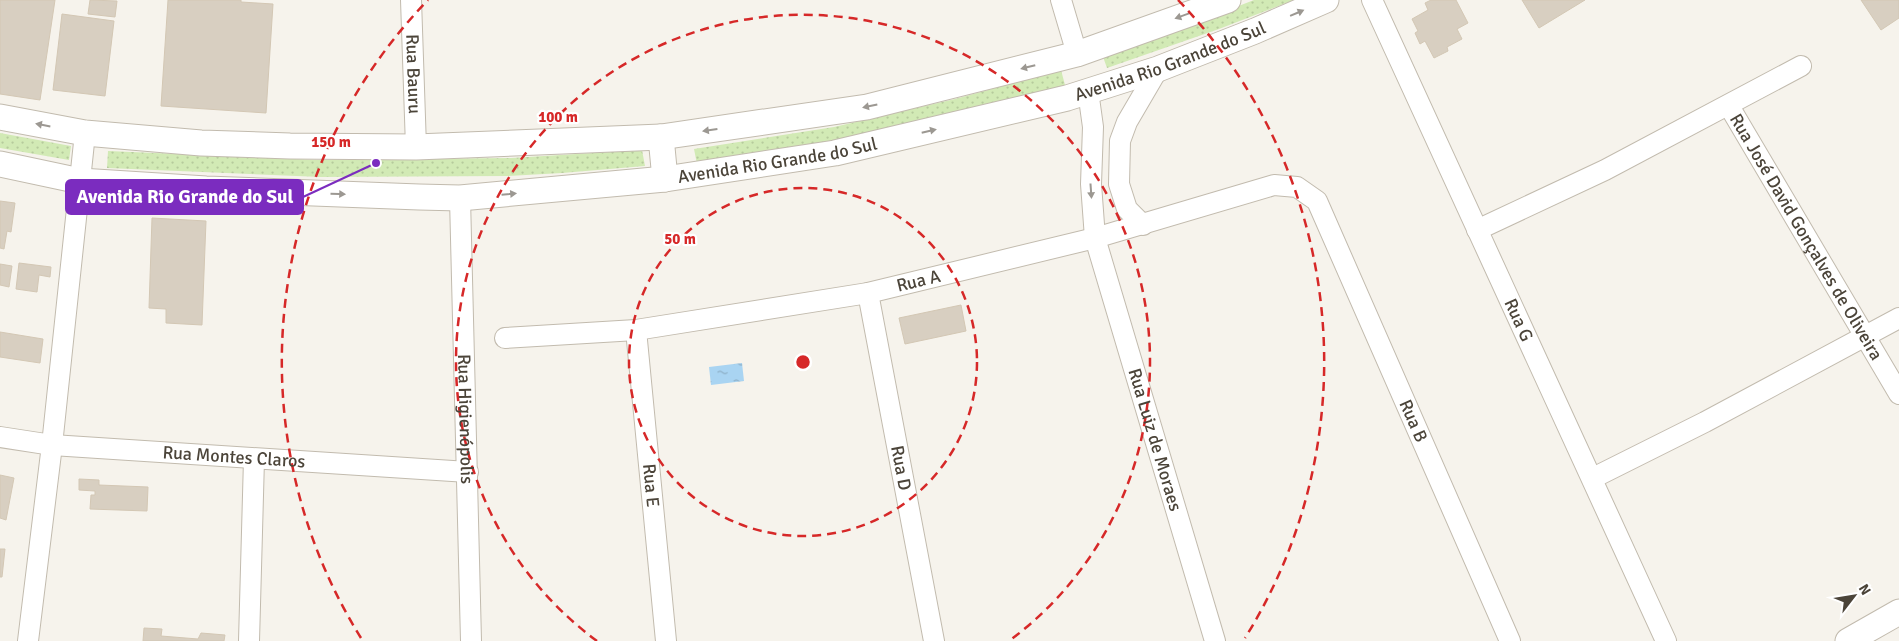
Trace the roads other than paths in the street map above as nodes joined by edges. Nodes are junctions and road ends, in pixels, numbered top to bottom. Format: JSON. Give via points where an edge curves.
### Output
{"nodes":[{"id":1,"x":411,"y":0,"type":"edge"},
{"id":2,"x":1061,"y":0,"type":"edge"},
{"id":3,"x":1228,"y":0,"type":"edge"},
{"id":4,"x":1326,"y":0,"type":"edge"},
{"id":5,"x":1372,"y":0,"type":"edge"},
{"id":6,"x":1077,"y":54,"type":"junction"},
{"id":7,"x":1801,"y":66,"type":"dead end"},
{"id":8,"x":1158,"y":68,"type":"junction"},
{"id":9,"x":1088,"y":91,"type":"junction"},
{"id":10,"x":1729,"y":106,"type":"junction"},
{"id":11,"x":0,"y":117,"type":"edge"},
{"id":12,"x":1128,"y":122,"type":"junction"},
{"id":13,"x":1093,"y":127,"type":"junction"},
{"id":14,"x":86,"y":133,"type":"junction"},
{"id":15,"x":661,"y":137,"type":"junction"},
{"id":16,"x":416,"y":147,"type":"junction"},
{"id":17,"x":0,"y":164,"type":"edge"},
{"id":18,"x":665,"y":179,"type":"junction"},
{"id":19,"x":80,"y":181,"type":"junction"},
{"id":20,"x":460,"y":198,"type":"junction"},
{"id":21,"x":1317,"y":201,"type":"joint"},
{"id":22,"x":1143,"y":225,"type":"junction"},
{"id":23,"x":1477,"y":230,"type":"junction"},
{"id":24,"x":1095,"y":238,"type":"junction"},
{"id":25,"x":868,"y":293,"type":"junction"},
{"id":26,"x":1899,"y":318,"type":"edge"},
{"id":27,"x":636,"y":330,"type":"junction"},
{"id":28,"x":1865,"y":337,"type":"junction"},
{"id":29,"x":506,"y":338,"type":"dead end"},
{"id":30,"x":1899,"y":394,"type":"edge"},
{"id":31,"x":0,"y":437,"type":"edge"},
{"id":32,"x":52,"y":445,"type":"junction"},
{"id":33,"x":254,"y":459,"type":"junction"},
{"id":34,"x":468,"y":472,"type":"junction"},
{"id":35,"x":1593,"y":478,"type":"junction"},
{"id":36,"x":1899,"y":612,"type":"edge"},
{"id":37,"x":1504,"y":639,"type":"edge"},
{"id":38,"x":28,"y":641,"type":"edge"},
{"id":39,"x":248,"y":641,"type":"edge"},
{"id":40,"x":472,"y":641,"type":"edge"},
{"id":41,"x":666,"y":641,"type":"edge"},
{"id":42,"x":934,"y":641,"type":"edge"},
{"id":43,"x":1215,"y":641,"type":"edge"},
{"id":44,"x":1666,"y":641,"type":"edge"},
{"id":45,"x":1848,"y":641,"type":"edge"}],
"edges":[{"from":1,"to":16,"type":"street","name":"Rua Bauru"},
{"from":2,"to":6,"type":"street"},
{"from":3,"to":6,"type":"street","name":"Avenida Rio Grande do Sul","one_way":true},
{"from":8,"to":4,"type":"street","name":"Avenida Rio Grande do Sul","one_way":true},
{"from":5,"to":23,"type":"street","name":"Rua G"},
{"from":6,"to":9,"type":"street"},
{"from":6,"to":15,"type":"street","name":"Avenida Rio Grande do Sul","one_way":true,"via":[[867,107]]},
{"from":7,"to":10,"type":"street"},
{"from":8,"to":9,"type":"street","name":"Avenida Rio Grande do Sul"},
{"from":8,"to":12,"type":"street"},
{"from":9,"to":13,"type":"street","name":"Rua Luiz de Moraes"},
{"from":18,"to":9,"type":"street","name":"Avenida Rio Grande do Sul","one_way":true,"via":[[835,153]]},
{"from":10,"to":23,"type":"street","via":[[1605,170]]},
{"from":10,"to":28,"type":"street","name":"Rua José David Gonçalves de Oliveira"},
{"from":14,"to":11,"type":"street","name":"Avenida Rio Grande do Sul","one_way":true},
{"from":12,"to":13,"type":"street","via":[[1107,128]]},
{"from":12,"to":22,"type":"street","via":[[1120,141],[1119,184],[1127,209]]},
{"from":13,"to":24,"type":"street","name":"Rua Luiz de Moraes","one_way":true,"via":[[1090,184]]},
{"from":14,"to":16,"type":"street","name":"Avenida Rio Grande do Sul","via":[[201,143]]},
{"from":14,"to":19,"type":"street"},
{"from":15,"to":16,"type":"street","name":"Avenida Rio Grande do Sul"},
{"from":15,"to":18,"type":"street"},
{"from":17,"to":19,"type":"street","name":"Avenida Rio Grande do Sul"},
{"from":20,"to":18,"type":"street","name":"Avenida Rio Grande do Sul","one_way":true},
{"from":19,"to":20,"type":"street","name":"Avenida Rio Grande do Sul","one_way":true},
{"from":19,"to":32,"type":"street"},
{"from":20,"to":34,"type":"street","name":"Rua Higienópolis"},
{"from":21,"to":22,"type":"street","name":"Rua A","via":[[1297,187],[1274,185]]},
{"from":21,"to":37,"type":"street","name":"Rua B"},
{"from":22,"to":24,"type":"street","name":"Rua A"},
{"from":23,"to":35,"type":"street","name":"Rua G"},
{"from":24,"to":25,"type":"street","name":"Rua A"},
{"from":24,"to":43,"type":"street","name":"Rua Luiz de Moraes"},
{"from":25,"to":27,"type":"street","name":"Rua A"},
{"from":25,"to":42,"type":"street","name":"Rua D"},
{"from":26,"to":28,"type":"street"},
{"from":27,"to":29,"type":"street","name":"Rua A"},
{"from":27,"to":41,"type":"street","name":"Rua E"},
{"from":28,"to":30,"type":"street","name":"Rua José David Gonçalves de Oliveira"},
{"from":28,"to":35,"type":"street"},
{"from":31,"to":32,"type":"street","name":"Rua Montes Claros"},
{"from":32,"to":33,"type":"street","name":"Rua Montes Claros"},
{"from":32,"to":38,"type":"street"},
{"from":33,"to":34,"type":"street","name":"Rua Montes Claros"},
{"from":33,"to":39,"type":"street"},
{"from":34,"to":40,"type":"street","name":"Rua Higienópolis"},
{"from":35,"to":44,"type":"street","name":"Rua G"},
{"from":36,"to":45,"type":"street"}]}
